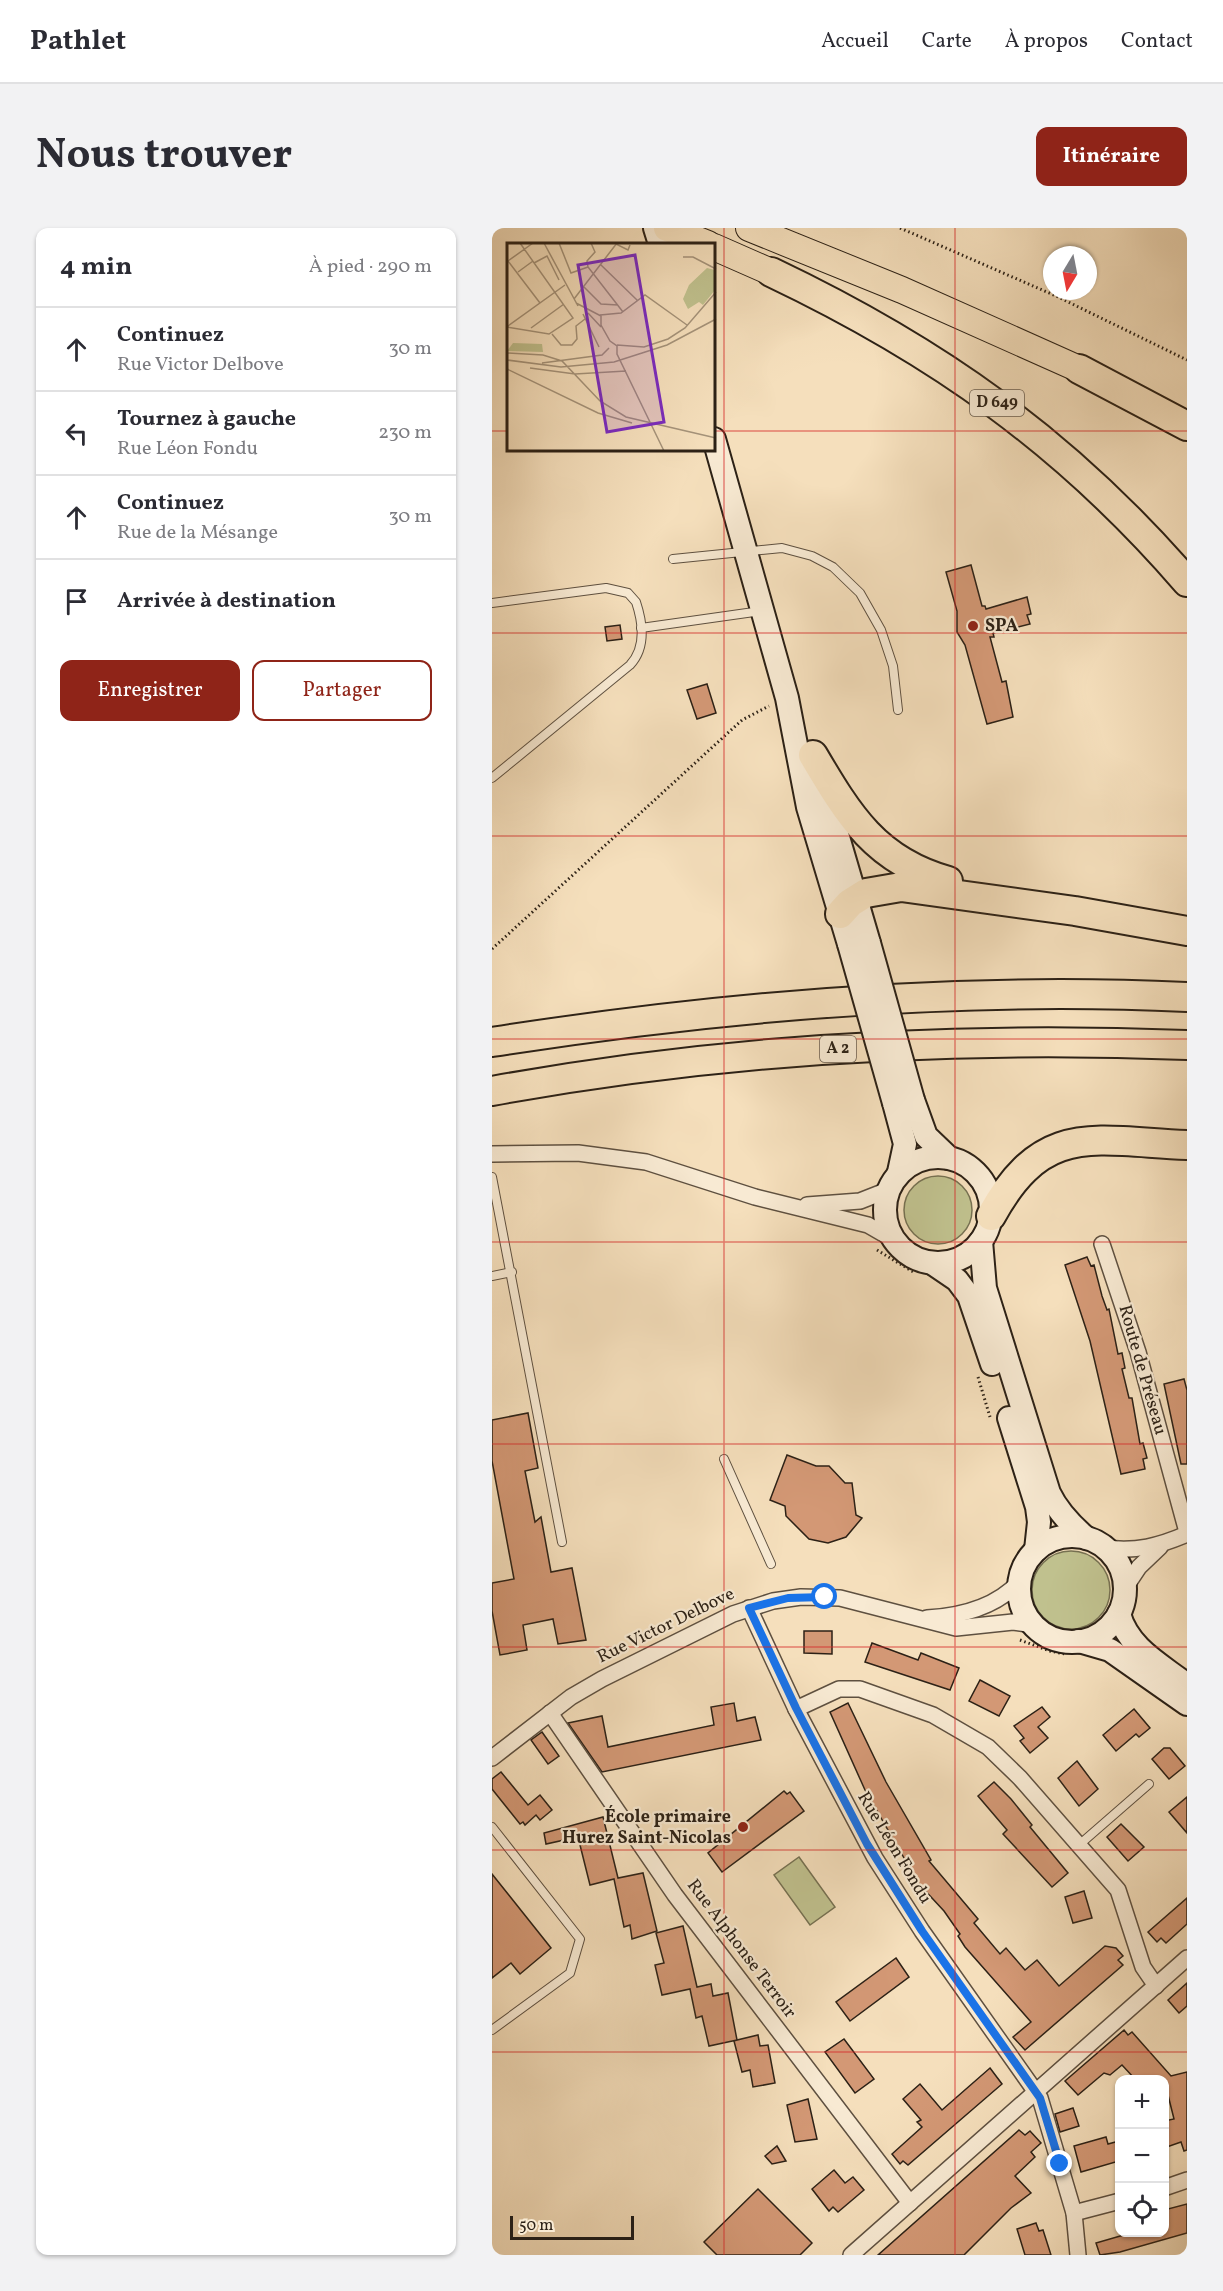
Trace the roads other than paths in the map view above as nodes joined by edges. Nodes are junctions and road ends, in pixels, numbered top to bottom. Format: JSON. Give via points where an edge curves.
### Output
{"nodes":[{"id":1,"x":749,"y":228,"type":"edge"},
{"id":2,"x":664,"y":233,"type":"edge"},
{"id":3,"x":704,"y":243,"type":"edge"},
{"id":4,"x":716,"y":248,"type":"edge"},
{"id":5,"x":771,"y":272,"type":"joint"},
{"id":6,"x":1079,"y":369,"type":"joint"},
{"id":7,"x":1187,"y":426,"type":"edge"},
{"id":8,"x":716,"y":446,"type":"edge"},
{"id":9,"x":746,"y":552,"type":"junction"},
{"id":10,"x":673,"y":559,"type":"dead end"},
{"id":11,"x":1187,"y":582,"type":"edge"},
{"id":12,"x":492,"y":603,"type":"edge"},
{"id":13,"x":762,"y":611,"type":"junction"},
{"id":14,"x":641,"y":628,"type":"junction"},
{"id":15,"x":787,"y":698,"type":"junction"},
{"id":16,"x":898,"y":710,"type":"dead end"},
{"id":17,"x":813,"y":755,"type":"junction"},
{"id":18,"x":492,"y":778,"type":"edge"},
{"id":19,"x":848,"y":906,"type":"junction"},
{"id":20,"x":1075,"y":911,"type":"junction"},
{"id":21,"x":1187,"y":931,"type":"edge"},
{"id":22,"x":1187,"y":997,"type":"edge"},
{"id":23,"x":492,"y":1042,"type":"edge"},
{"id":24,"x":1187,"y":1045,"type":"edge"},
{"id":25,"x":492,"y":1091,"type":"edge"},
{"id":26,"x":904,"y":1101,"type":"junction"},
{"id":27,"x":1187,"y":1145,"type":"edge"},
{"id":28,"x":492,"y":1154,"type":"edge"},
{"id":29,"x":950,"y":1158,"type":"junction"},
{"id":30,"x":492,"y":1177,"type":"edge"},
{"id":31,"x":894,"y":1181,"type":"junction"},
{"id":32,"x":783,"y":1204,"type":"junction"},
{"id":33,"x":986,"y":1228,"type":"junction"},
{"id":34,"x":894,"y":1240,"type":"junction"},
{"id":35,"x":1102,"y":1244,"type":"dead end"},
{"id":36,"x":927,"y":1270,"type":"junction"},
{"id":37,"x":512,"y":1272,"type":"junction"},
{"id":38,"x":492,"y":1276,"type":"edge"},
{"id":39,"x":724,"y":1459,"type":"dead end"},
{"id":40,"x":1187,"y":1533,"type":"edge"},
{"id":41,"x":1086,"y":1538,"type":"junction"},
{"id":42,"x":562,"y":1542,"type":"dead end"},
{"id":43,"x":1165,"y":1544,"type":"junction"},
{"id":44,"x":1106,"y":1548,"type":"junction"},
{"id":45,"x":1028,"y":1551,"type":"junction"},
{"id":46,"x":771,"y":1564,"type":"dead end"},
{"id":47,"x":1015,"y":1580,"type":"junction"},
{"id":48,"x":1125,"y":1588,"type":"junction"},
{"id":49,"x":749,"y":1608,"type":"junction"},
{"id":50,"x":1119,"y":1614,"type":"junction"},
{"id":51,"x":915,"y":1619,"type":"junction"},
{"id":52,"x":1034,"y":1625,"type":"junction"},
{"id":53,"x":1073,"y":1648,"type":"junction"},
{"id":54,"x":1187,"y":1685,"type":"edge"},
{"id":55,"x":1187,"y":1704,"type":"edge"},
{"id":56,"x":796,"y":1708,"type":"junction"},
{"id":57,"x":550,"y":1713,"type":"junction"},
{"id":58,"x":492,"y":1758,"type":"edge"},
{"id":59,"x":1149,"y":1784,"type":"dead end"},
{"id":60,"x":492,"y":1827,"type":"edge"},
{"id":61,"x":1079,"y":1845,"type":"junction"},
{"id":62,"x":1187,"y":1958,"type":"edge"},
{"id":63,"x":1156,"y":1986,"type":"junction"},
{"id":64,"x":492,"y":2030,"type":"edge"},
{"id":65,"x":1036,"y":2090,"type":"junction"},
{"id":66,"x":1187,"y":2180,"type":"edge"},
{"id":67,"x":1169,"y":2186,"type":"edge"},
{"id":68,"x":1115,"y":2202,"type":"edge"},
{"id":69,"x":910,"y":2203,"type":"junction"},
{"id":70,"x":1074,"y":2213,"type":"junction"},
{"id":71,"x":851,"y":2255,"type":"edge"},
{"id":72,"x":1078,"y":2255,"type":"edge"}],
"edges":[{"from":1,"to":6,"type":"highway"},
{"from":2,"to":3,"type":"highway"},
{"from":4,"to":5,"type":"highway","number":"D 649"},
{"from":5,"to":11,"type":"highway","number":"D 649","via":[[909,344],[1021,421],[1120,508]]},
{"from":6,"to":7,"type":"highway"},
{"from":8,"to":9,"type":"main road"},
{"from":9,"to":10,"type":"lane"},
{"from":9,"to":13,"type":"main road"},
{"from":9,"to":16,"type":"lane","via":[[791,550],[823,561],[843,575],[867,603],[884,636],[893,666]]},
{"from":12,"to":14,"type":"lane","via":[[614,588],[627,592],[636,602]]},
{"from":13,"to":14,"type":"lane"},
{"from":13,"to":15,"type":"main road"},
{"from":14,"to":18,"type":"lane","via":[[641,647],[630,665]]},
{"from":15,"to":17,"type":"main road"},
{"from":15,"to":19,"type":"main road","via":[[805,794]]},
{"from":17,"to":19,"type":"main road"},
{"from":17,"to":20,"type":"highway","via":[[857,824],[904,865],[956,884]]},
{"from":19,"to":20,"type":"highway","via":[[875,891],[901,887]]},
{"from":19,"to":26,"type":"main road","bridge":true},
{"from":20,"to":21,"type":"highway"},
{"from":22,"to":23,"type":"highway","via":[[1040,994],[848,1000],[687,1014]]},
{"from":24,"to":25,"type":"highway","number":"A 2","via":[[1028,1042],[825,1050],[665,1066]]},
{"from":26,"to":29,"type":"main road","via":[[926,1136]]},
{"from":26,"to":31,"type":"main road","via":[[904,1144]]},
{"from":27,"to":33,"type":"highway","via":[[1090,1142],[1059,1147],[1039,1156],[1018,1174]]},
{"from":28,"to":32,"type":"street","via":[[568,1152],[633,1160]]},
{"from":29,"to":31,"type":"main road","via":[[926,1158]]},
{"from":29,"to":33,"type":"main road","via":[[966,1164],[980,1176],[988,1192]]},
{"from":30,"to":37,"type":"lane"},
{"from":31,"to":32,"type":"street","via":[[852,1203]]},
{"from":31,"to":34,"type":"main road","via":[[885,1218]]},
{"from":32,"to":34,"type":"street","via":[[868,1225]]},
{"from":33,"to":36,"type":"main road","via":[[959,1258]]},
{"from":33,"to":41,"type":"main road","via":[[985,1288],[1049,1492],[1068,1521]]},
{"from":34,"to":36,"type":"main road"},
{"from":35,"to":40,"type":"street","name":"Route de Préseau","via":[[1138,1352]]},
{"from":36,"to":45,"type":"main road","via":[[963,1286],[975,1309],[1037,1507],[1039,1522]]},
{"from":37,"to":38,"type":"lane"},
{"from":37,"to":42,"type":"lane"},
{"from":39,"to":46,"type":"lane"},
{"from":40,"to":43,"type":"street"},
{"from":41,"to":44,"type":"main road"},
{"from":41,"to":45,"type":"main road","via":[[1057,1538]]},
{"from":43,"to":44,"type":"street","via":[[1133,1551]]},
{"from":43,"to":48,"type":"street","via":[[1139,1567]]},
{"from":44,"to":48,"type":"main road","via":[[1121,1568]]},
{"from":45,"to":47,"type":"main road"},
{"from":47,"to":51,"type":"street","name":"Rue Victor Delbove","via":[[999,1600],[977,1610]]},
{"from":47,"to":52,"type":"main road","via":[[1022,1605]]},
{"from":48,"to":50,"type":"main road"},
{"from":49,"to":51,"type":"street","name":"Rue Victor Delbove","via":[[788,1598],[825,1597]]},
{"from":49,"to":56,"type":"street","name":"Rue Léon Fondu"},
{"from":49,"to":57,"type":"street","name":"Rue Victor Delbove","via":[[602,1679]]},
{"from":50,"to":53,"type":"main road","via":[[1102,1632]]},
{"from":50,"to":54,"type":"main road","via":[[1132,1642]]},
{"from":51,"to":52,"type":"street","name":"Rue Victor Delbove","via":[[956,1628],[1013,1622]]},
{"from":52,"to":53,"type":"main road"},
{"from":53,"to":55,"type":"main road","via":[[1110,1650]]},
{"from":56,"to":61,"type":"street","via":[[839,1689],[852,1688],[946,1721],[996,1755]]},
{"from":56,"to":65,"type":"street","name":"Rue Léon Fondu","via":[[881,1868]]},
{"from":57,"to":58,"type":"street","name":"Rue Victor Delbove"},
{"from":57,"to":69,"type":"street","name":"Rue Alphonse Terroir","via":[[675,1895]]},
{"from":59,"to":61,"type":"lane"},
{"from":60,"to":64,"type":"lane","via":[[580,1939],[570,1973]]},
{"from":61,"to":63,"type":"street","via":[[1120,1894],[1143,1966]]},
{"from":62,"to":63,"type":"street"},
{"from":63,"to":65,"type":"street"},
{"from":65,"to":69,"type":"street"},
{"from":65,"to":70,"type":"street","name":"Rue Léon Fondu"},
{"from":66,"to":67,"type":"street"},
{"from":68,"to":70,"type":"street"},
{"from":69,"to":71,"type":"street"},
{"from":70,"to":72,"type":"street","name":"Rue Léon Fondu"}]}
